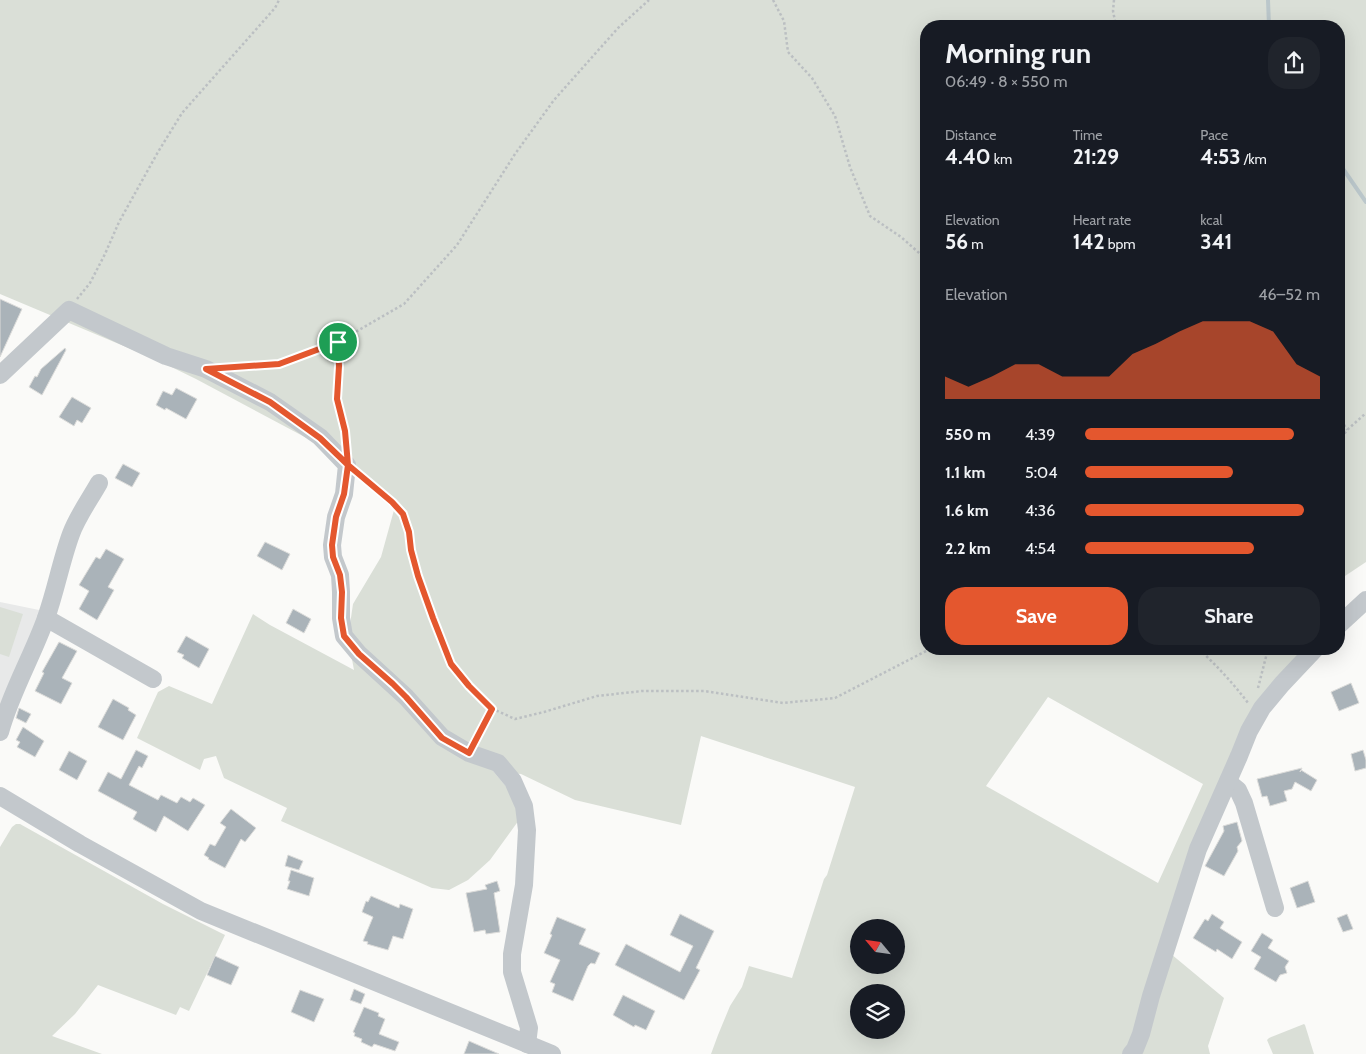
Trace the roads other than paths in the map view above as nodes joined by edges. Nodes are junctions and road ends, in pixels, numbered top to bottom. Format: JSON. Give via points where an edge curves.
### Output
{"nodes":[{"id":1,"x":0,"y":375,"type":"edge"},
{"id":2,"x":99,"y":483,"type":"dead end"},
{"id":3,"x":1366,"y":600,"type":"edge"},
{"id":4,"x":46,"y":618,"type":"junction"},
{"id":5,"x":1345,"y":619,"type":"edge"},
{"id":6,"x":1310,"y":655,"type":"edge"},
{"id":7,"x":153,"y":679,"type":"dead end"},
{"id":8,"x":0,"y":732,"type":"edge"},
{"id":9,"x":1228,"y":782,"type":"junction"},
{"id":10,"x":0,"y":796,"type":"edge"},
{"id":11,"x":1275,"y":908,"type":"dead end"},
{"id":12,"x":527,"y":1044,"type":"junction"},
{"id":13,"x":552,"y":1054,"type":"edge"},
{"id":14,"x":1131,"y":1054,"type":"edge"}],
"edges":[{"from":1,"to":12,"type":"street","via":[[69,310],[166,356],[206,369],[270,402],[320,438],[348,465],[332,545],[340,575],[344,636],[442,738],[469,753],[498,763],[513,781],[524,806],[526,870],[512,972],[529,1028]]},
{"from":2,"to":4,"type":"street","via":[[72,532]]},
{"from":3,"to":5,"type":"street"},
{"from":4,"to":7,"type":"street"},
{"from":4,"to":8,"type":"street","via":[[14,689]]},
{"from":6,"to":9,"type":"street","via":[[1262,708]]},
{"from":9,"to":11,"type":"street","via":[[1238,790],[1244,803]]},
{"from":9,"to":14,"type":"street","via":[[1198,849],[1141,1034]]},
{"from":10,"to":12,"type":"street","via":[[201,910]]},
{"from":12,"to":13,"type":"street"}]}
